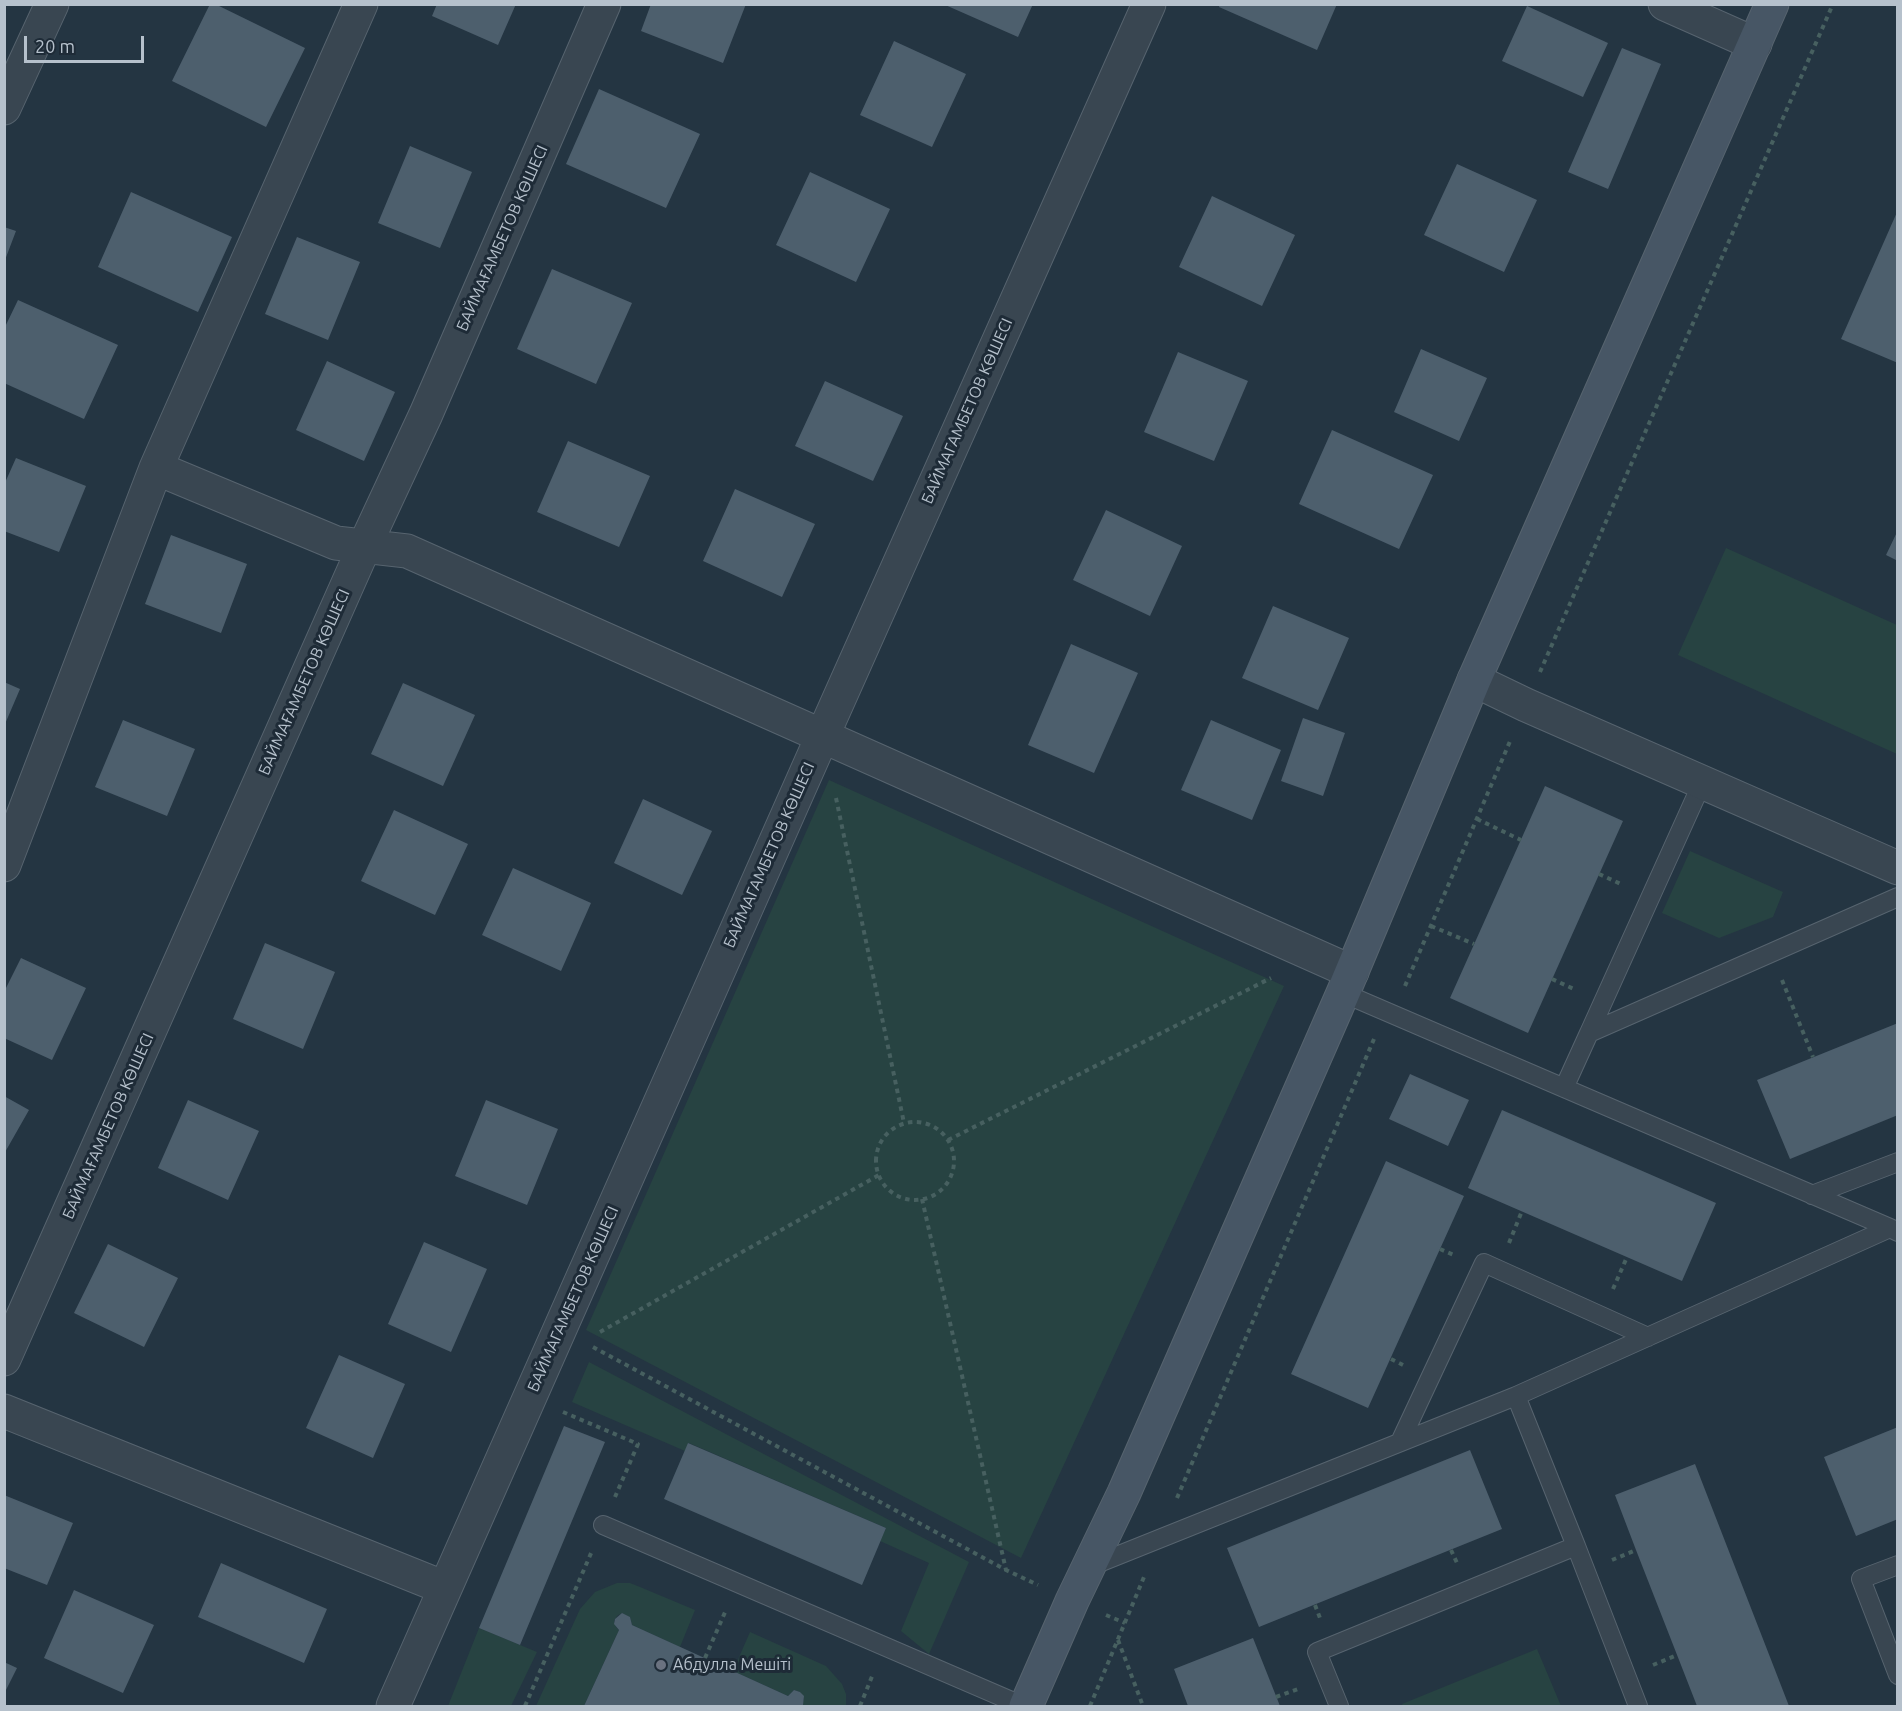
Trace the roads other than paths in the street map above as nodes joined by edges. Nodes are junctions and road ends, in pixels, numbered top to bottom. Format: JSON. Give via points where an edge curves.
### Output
{"nodes":[{"id":1,"x":52,"y":4,"type":"edge"},
{"id":2,"x":361,"y":4,"type":"edge"},
{"id":3,"x":604,"y":4,"type":"edge"},
{"id":4,"x":1149,"y":4,"type":"edge"},
{"id":5,"x":1665,"y":4,"type":"edge"},
{"id":6,"x":1772,"y":4,"type":"edge"},
{"id":7,"x":1755,"y":44,"type":"junction"},
{"id":8,"x":4,"y":108,"type":"edge"},
{"id":9,"x":156,"y":468,"type":"junction"},
{"id":10,"x":365,"y":545,"type":"junction"},
{"id":11,"x":1474,"y":680,"type":"junction"},
{"id":12,"x":822,"y":737,"type":"junction"},
{"id":13,"x":1701,"y":783,"type":"junction"},
{"id":14,"x":4,"y":865,"type":"edge"},
{"id":15,"x":1898,"y":868,"type":"edge"},
{"id":16,"x":1898,"y":897,"type":"edge"},
{"id":17,"x":1348,"y":983,"type":"junction"},
{"id":18,"x":1589,"y":1033,"type":"junction"},
{"id":19,"x":1564,"y":1088,"type":"junction"},
{"id":20,"x":1898,"y":1162,"type":"edge"},
{"id":21,"x":1812,"y":1195,"type":"junction"},
{"id":22,"x":1894,"y":1230,"type":"edge"},
{"id":23,"x":1648,"y":1337,"type":"junction"},
{"id":24,"x":4,"y":1359,"type":"edge"},
{"id":25,"x":1516,"y":1396,"type":"junction"},
{"id":26,"x":4,"y":1411,"type":"edge"},
{"id":27,"x":1400,"y":1442,"type":"junction"},
{"id":28,"x":603,"y":1525,"type":"road end"},
{"id":29,"x":1576,"y":1546,"type":"junction"},
{"id":30,"x":1898,"y":1565,"type":"edge"},
{"id":31,"x":1089,"y":1567,"type":"junction"},
{"id":32,"x":445,"y":1588,"type":"junction"},
{"id":33,"x":1898,"y":1675,"type":"edge"},
{"id":34,"x":393,"y":1707,"type":"edge"},
{"id":35,"x":1024,"y":1707,"type":"edge"},
{"id":36,"x":1339,"y":1707,"type":"edge"},
{"id":37,"x":1638,"y":1707,"type":"edge"}],
"edges":[{"from":1,"to":8,"type":"street"},
{"from":2,"to":9,"type":"street"},
{"from":3,"to":10,"type":"street","name":"БАЙМАҒАМБЕТОВ КӨШЕСІ"},
{"from":4,"to":12,"type":"street","name":"БАЙМАГАМБЕТОВ КӨШЕСІ"},
{"from":5,"to":7,"type":"street"},
{"from":6,"to":7,"type":"street"},
{"from":7,"to":11,"type":"street"},
{"from":9,"to":10,"type":"street","via":[[336,543]]},
{"from":9,"to":14,"type":"street"},
{"from":10,"to":12,"type":"street","via":[[407,551]]},
{"from":10,"to":24,"type":"street","name":"БАЙМАҒАМБЕТОВ КӨШЕСІ"},
{"from":11,"to":13,"type":"street"},
{"from":11,"to":17,"type":"street"},
{"from":12,"to":17,"type":"street"},
{"from":12,"to":32,"type":"street","name":"БАЙМАГАМБЕТОВ КӨШЕСІ"},
{"from":13,"to":15,"type":"street"},
{"from":13,"to":18,"type":"lane"},
{"from":16,"to":18,"type":"lane"},
{"from":17,"to":19,"type":"lane","via":[[1390,1012]]},
{"from":17,"to":31,"type":"street"},
{"from":18,"to":19,"type":"lane"},
{"from":19,"to":21,"type":"lane"},
{"from":20,"to":21,"type":"lane"},
{"from":21,"to":22,"type":"lane"},
{"from":22,"to":23,"type":"lane"},
{"from":23,"to":25,"type":"lane"},
{"from":23,"to":27,"type":"lane","via":[[1484,1263]]},
{"from":25,"to":27,"type":"lane"},
{"from":25,"to":29,"type":"lane"},
{"from":26,"to":32,"type":"street"},
{"from":27,"to":31,"type":"lane"},
{"from":28,"to":35,"type":"lane"},
{"from":29,"to":36,"type":"lane","via":[[1317,1652]]},
{"from":29,"to":37,"type":"lane"},
{"from":30,"to":33,"type":"lane","via":[[1861,1579]]},
{"from":31,"to":35,"type":"street"},
{"from":32,"to":34,"type":"street","name":"БАЙМАГАМБЕТОВ КӨШЕСІ"}]}
